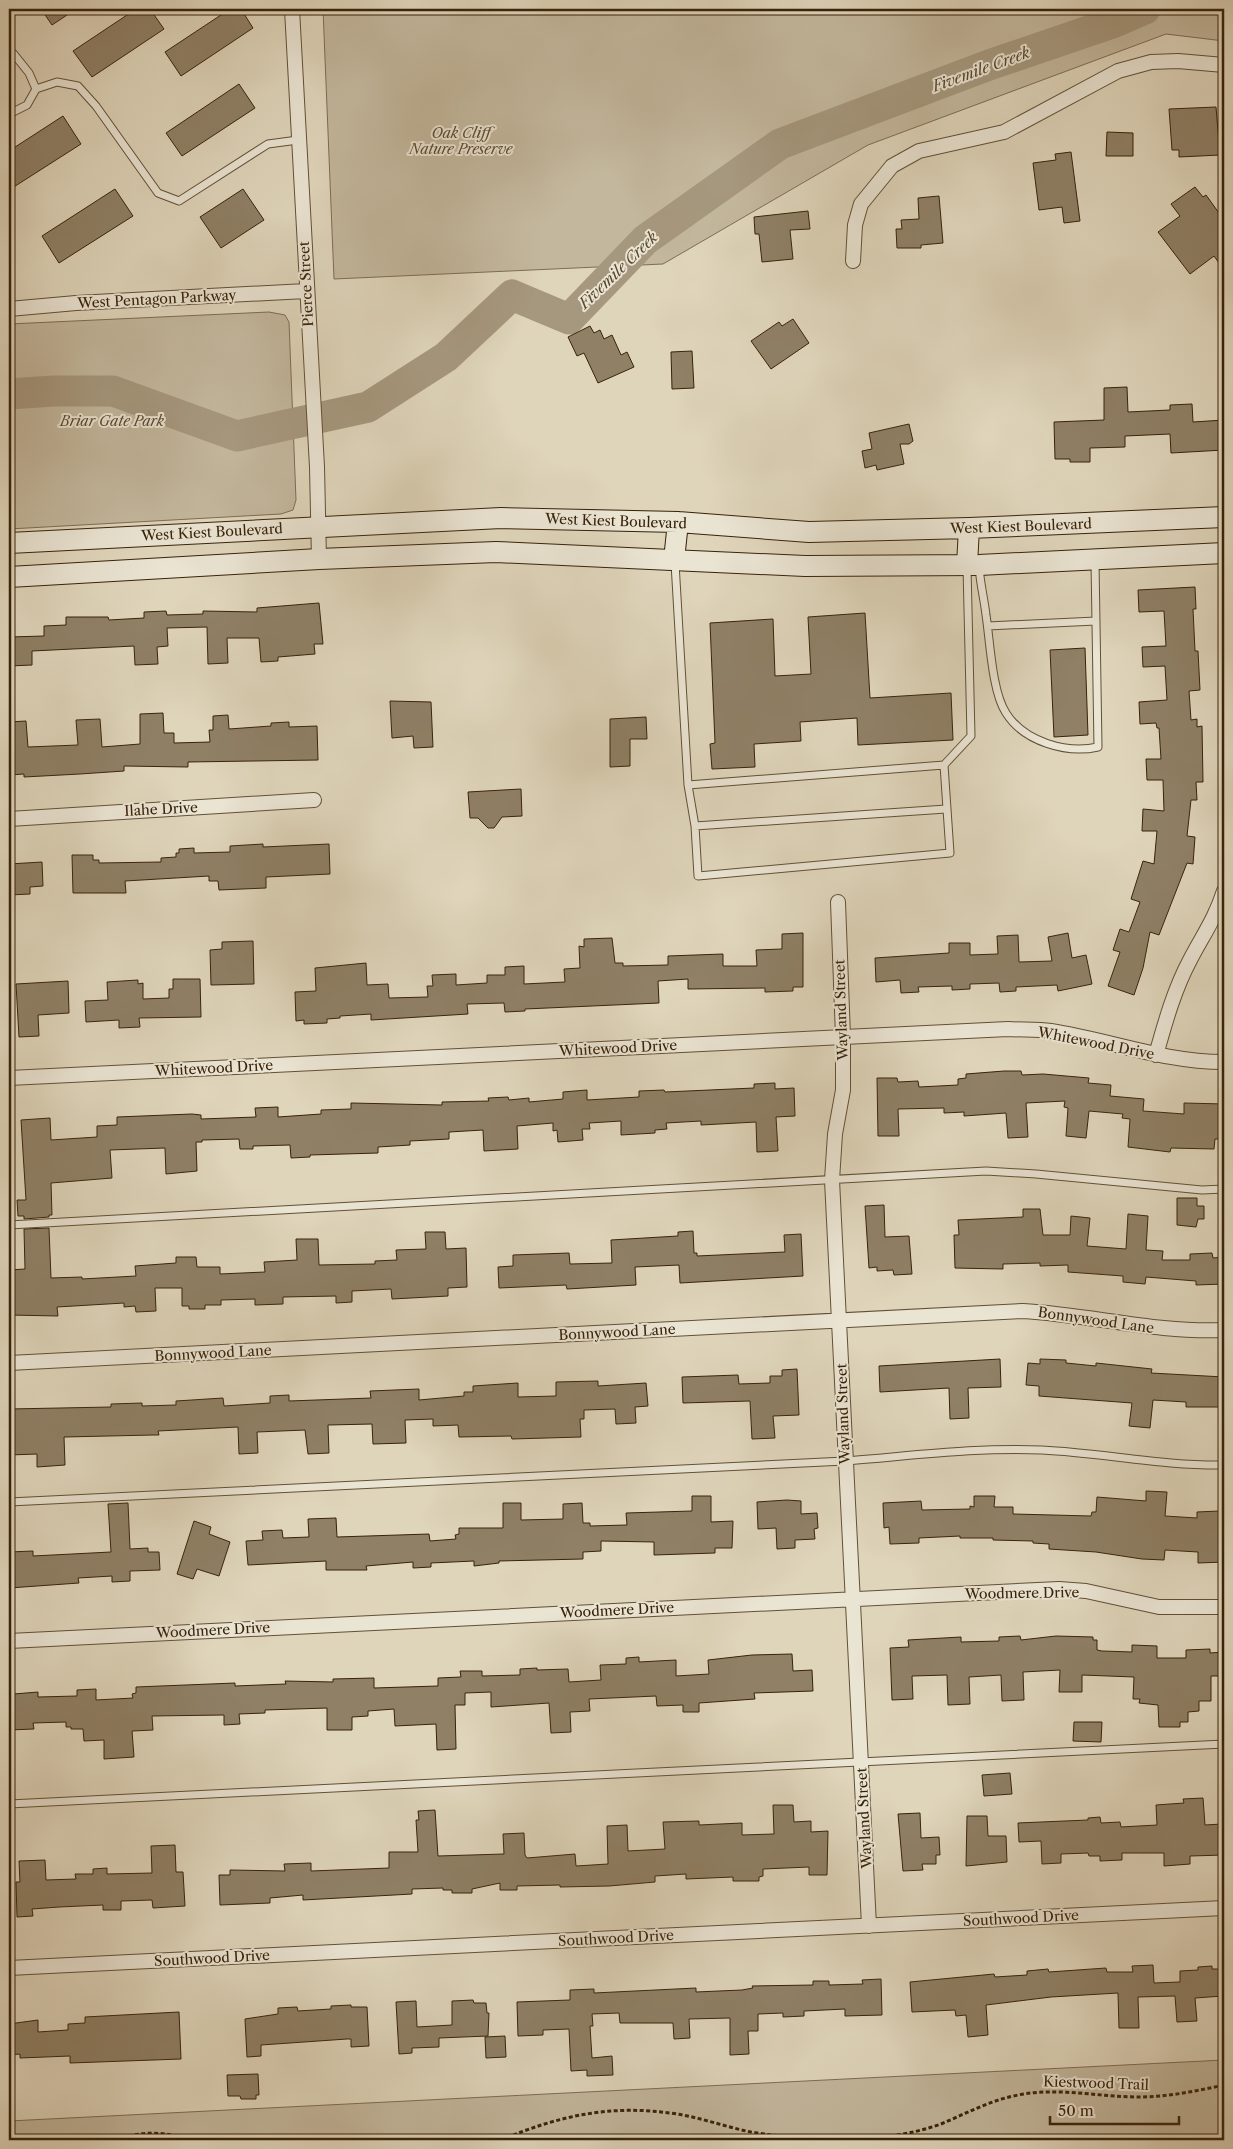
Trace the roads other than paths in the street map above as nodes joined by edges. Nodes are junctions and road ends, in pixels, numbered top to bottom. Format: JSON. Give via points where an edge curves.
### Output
{"nodes":[{"id":1,"x":292,"y":9,"type":"edge"},
{"id":2,"x":9,"y":52,"type":"edge"},
{"id":3,"x":1224,"y":65,"type":"edge"},
{"id":4,"x":36,"y":89,"type":"junction"},
{"id":5,"x":9,"y":114,"type":"edge"},
{"id":6,"x":298,"y":140,"type":"junction"},
{"id":7,"x":853,"y":261,"type":"dead end"},
{"id":8,"x":306,"y":291,"type":"junction"},
{"id":9,"x":9,"y":309,"type":"edge"},
{"id":10,"x":1224,"y":517,"type":"edge"},
{"id":11,"x":678,"y":522,"type":"junction"},
{"id":12,"x":318,"y":526,"type":"junction"},
{"id":13,"x":969,"y":528,"type":"junction"},
{"id":14,"x":9,"y":542,"type":"edge"},
{"id":15,"x":1224,"y":553,"type":"edge"},
{"id":16,"x":319,"y":559,"type":"junction"},
{"id":17,"x":1094,"y":559,"type":"junction"},
{"id":18,"x":674,"y":560,"type":"junction"},
{"id":19,"x":973,"y":565,"type":"junction"},
{"id":20,"x":9,"y":577,"type":"edge"},
{"id":21,"x":1096,"y":621,"type":"junction"},
{"id":22,"x":988,"y":626,"type":"junction"},
{"id":23,"x":944,"y":765,"type":"junction"},
{"id":24,"x":688,"y":785,"type":"junction"},
{"id":25,"x":314,"y":800,"type":"dead end"},
{"id":26,"x":946,"y":809,"type":"junction"},
{"id":27,"x":9,"y":818,"type":"edge"},
{"id":28,"x":695,"y":826,"type":"junction"},
{"id":29,"x":1224,"y":891,"type":"edge"},
{"id":30,"x":838,"y":902,"type":"dead end"},
{"id":31,"x":843,"y":1037,"type":"junction"},
{"id":32,"x":1156,"y":1056,"type":"junction"},
{"id":33,"x":1224,"y":1062,"type":"edge"},
{"id":34,"x":9,"y":1078,"type":"edge"},
{"id":35,"x":832,"y":1180,"type":"junction"},
{"id":36,"x":1224,"y":1190,"type":"edge"},
{"id":37,"x":9,"y":1225,"type":"edge"},
{"id":38,"x":839,"y":1320,"type":"junction"},
{"id":39,"x":1224,"y":1330,"type":"edge"},
{"id":40,"x":9,"y":1363,"type":"edge"},
{"id":41,"x":845,"y":1461,"type":"junction"},
{"id":42,"x":1224,"y":1465,"type":"edge"},
{"id":43,"x":9,"y":1502,"type":"edge"},
{"id":44,"x":852,"y":1598,"type":"junction"},
{"id":45,"x":1224,"y":1607,"type":"edge"},
{"id":46,"x":9,"y":1641,"type":"edge"},
{"id":47,"x":1224,"y":1744,"type":"edge"},
{"id":48,"x":861,"y":1760,"type":"junction"},
{"id":49,"x":9,"y":1804,"type":"edge"},
{"id":50,"x":1224,"y":1908,"type":"edge"},
{"id":51,"x":869,"y":1926,"type":"junction"},
{"id":52,"x":9,"y":1968,"type":"edge"}],
"edges":[{"from":1,"to":6,"type":"street","name":"Pierce Street"},
{"from":2,"to":4,"type":"lane","via":[[14,53],[29,73]]},
{"from":3,"to":7,"type":"street","via":[[1151,62],[1118,71],[1004,132],[919,151],[892,166],[861,204],[855,225]]},
{"from":4,"to":5,"type":"lane","via":[[27,105]]},
{"from":4,"to":6,"type":"lane","via":[[57,82],[78,86],[158,193],[179,201],[268,144]]},
{"from":6,"to":8,"type":"street","name":"Pierce Street"},
{"from":8,"to":9,"type":"street","name":"West Pentagon Parkway","via":[[76,302]]},
{"from":8,"to":12,"type":"street","name":"Pierce Street"},
{"from":10,"to":13,"type":"main road","name":"West Kiest Boulevard"},
{"from":11,"to":12,"type":"main road","name":"West Kiest Boulevard","via":[[501,518]]},
{"from":11,"to":13,"type":"main road","name":"West Kiest Boulevard","via":[[809,532]]},
{"from":11,"to":18,"type":"main road"},
{"from":12,"to":14,"type":"main road","name":"West Kiest Boulevard"},
{"from":12,"to":16,"type":"street","name":"Pierce Street"},
{"from":13,"to":19,"type":"main road"},
{"from":15,"to":17,"type":"main road"},
{"from":16,"to":18,"type":"main road","via":[[496,552]]},
{"from":16,"to":20,"type":"main road"},
{"from":17,"to":19,"type":"main road"},
{"from":17,"to":21,"type":"lane"},
{"from":18,"to":19,"type":"main road","via":[[805,566]]},
{"from":18,"to":24,"type":"lane"},
{"from":19,"to":22,"type":"lane"},
{"from":19,"to":23,"type":"lane","via":[[971,736]]},
{"from":21,"to":22,"type":"lane"},
{"from":21,"to":22,"type":"lane","via":[[1098,747],[1088,749],[1050,746],[1023,732],[1005,713],[996,682]]},
{"from":23,"to":24,"type":"lane"},
{"from":23,"to":26,"type":"lane"},
{"from":24,"to":28,"type":"lane"},
{"from":25,"to":27,"type":"street","name":"Ilahe Drive"},
{"from":26,"to":28,"type":"lane"},
{"from":26,"to":28,"type":"lane","via":[[950,853],[698,876]]},
{"from":29,"to":32,"type":"street","via":[[1215,918],[1189,961],[1171,1004]]},
{"from":30,"to":31,"type":"street","name":"Wayland Street"},
{"from":31,"to":32,"type":"street","name":"Whitewood Drive","via":[[1008,1029],[1050,1031]]},
{"from":31,"to":34,"type":"street","name":"Whitewood Drive"},
{"from":31,"to":35,"type":"street","name":"Wayland Street","via":[[843,1090],[834,1134]]},
{"from":32,"to":33,"type":"street","name":"Whitewood Drive","via":[[1194,1062]]},
{"from":35,"to":36,"type":"lane","via":[[986,1172]]},
{"from":35,"to":37,"type":"lane"},
{"from":35,"to":38,"type":"street","name":"Wayland Street"},
{"from":38,"to":39,"type":"street","name":"Bonnywood Lane","via":[[1023,1311],[1068,1314],[1161,1329]]},
{"from":38,"to":40,"type":"street","name":"Bonnywood Lane"},
{"from":38,"to":41,"type":"street","name":"Wayland Street"},
{"from":41,"to":42,"type":"lane","via":[[1014,1450]]},
{"from":41,"to":43,"type":"lane"},
{"from":41,"to":44,"type":"street","name":"Wayland Street"},
{"from":44,"to":45,"type":"street","name":"Woodmere Drive","via":[[1059,1590],[1086,1592],[1158,1607]]},
{"from":44,"to":46,"type":"street","name":"Woodmere Drive"},
{"from":44,"to":48,"type":"street","name":"Wayland Street"},
{"from":47,"to":48,"type":"lane"},
{"from":48,"to":49,"type":"lane"},
{"from":48,"to":51,"type":"street","name":"Wayland Street"},
{"from":50,"to":51,"type":"street","name":"Southwood Drive"},
{"from":51,"to":52,"type":"street","name":"Southwood Drive"}]}
